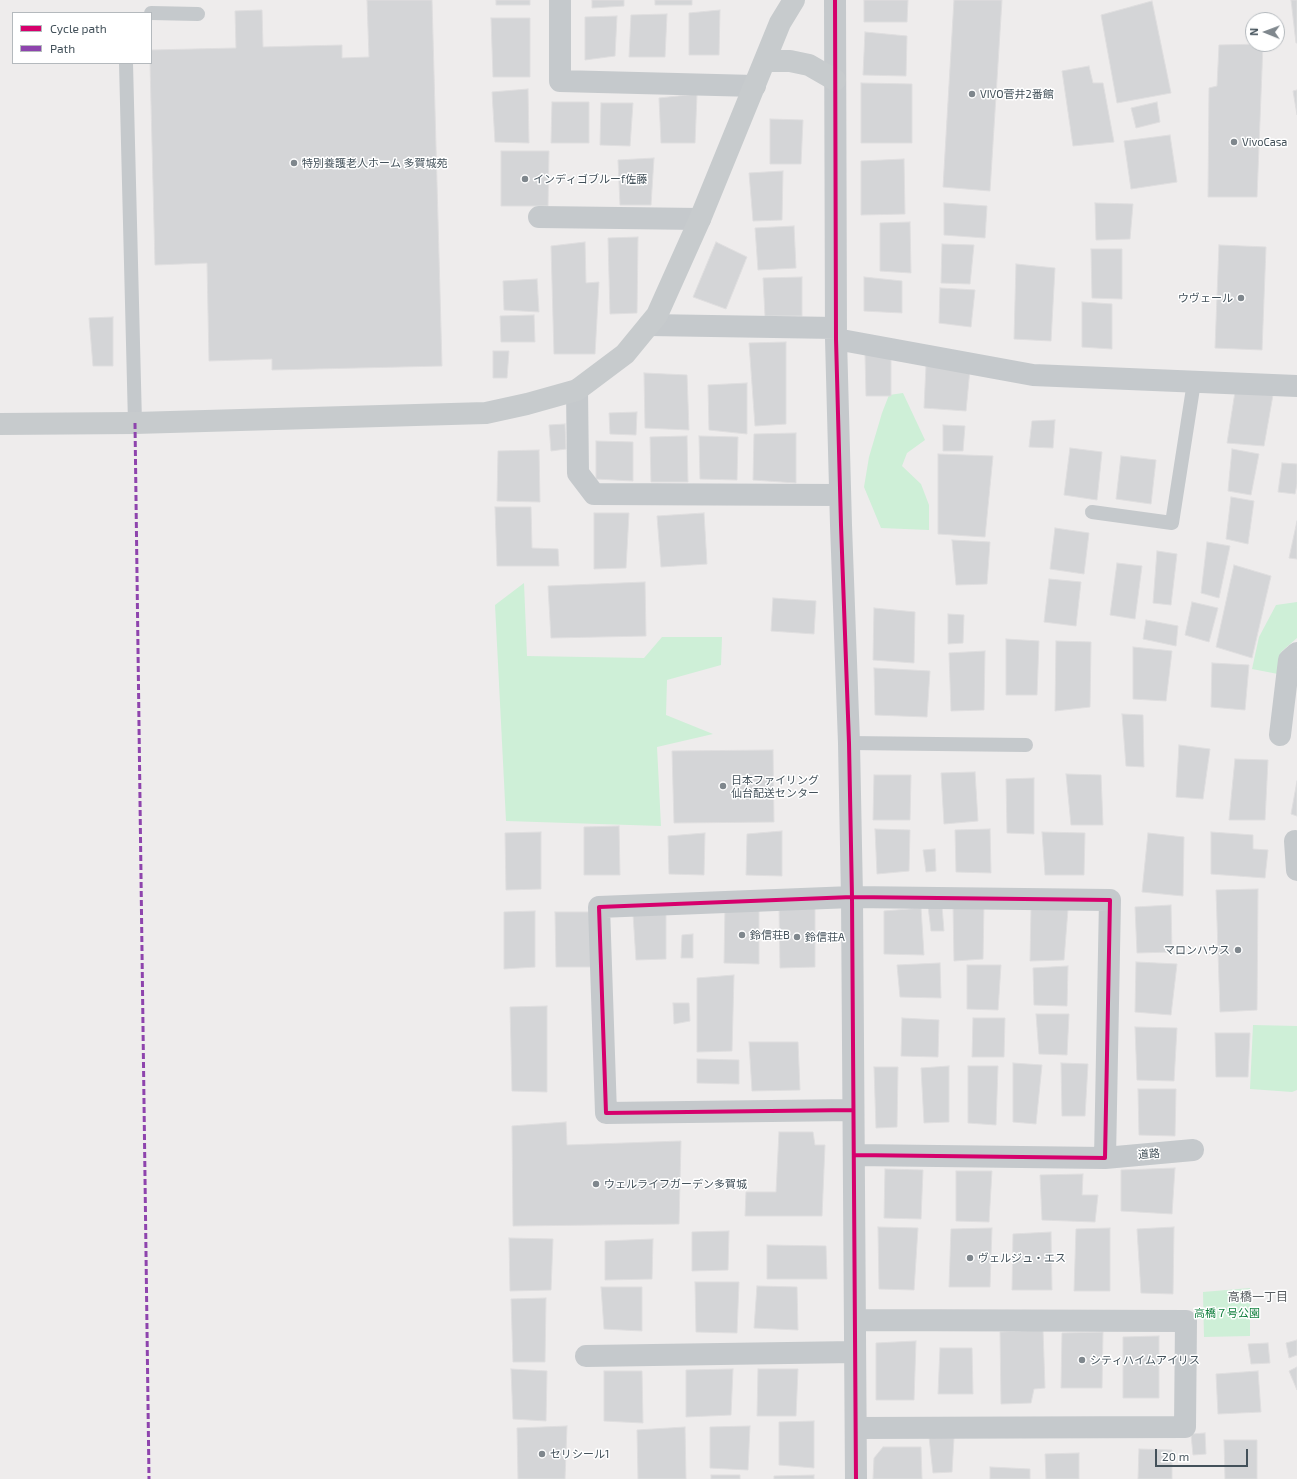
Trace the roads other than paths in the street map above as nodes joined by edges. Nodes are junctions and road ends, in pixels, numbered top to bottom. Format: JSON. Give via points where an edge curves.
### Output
{"nodes":[{"id":1,"x":560,"y":0,"type":"edge"},
{"id":2,"x":794,"y":0,"type":"edge"},
{"id":3,"x":835,"y":0,"type":"edge"},
{"id":4,"x":152,"y":14,"type":"edge"},
{"id":5,"x":198,"y":14,"type":"dead end"},
{"id":6,"x":765,"y":61,"type":"junction"},
{"id":7,"x":126,"y":64,"type":"edge"},
{"id":8,"x":835,"y":80,"type":"junction"},
{"id":9,"x":755,"y":86,"type":"junction"},
{"id":10,"x":539,"y":217,"type":"dead end"},
{"id":11,"x":700,"y":218,"type":"junction"},
{"id":12,"x":649,"y":325,"type":"junction"},
{"id":13,"x":836,"y":334,"type":"junction"},
{"id":14,"x":1194,"y":382,"type":"junction"},
{"id":15,"x":1297,"y":386,"type":"edge"},
{"id":16,"x":577,"y":390,"type":"junction"},
{"id":17,"x":135,"y":423,"type":"junction"},
{"id":18,"x":0,"y":424,"type":"edge"},
{"id":19,"x":840,"y":495,"type":"junction"},
{"id":20,"x":1092,"y":512,"type":"dead end"},
{"id":21,"x":1297,"y":653,"type":"edge"},
{"id":22,"x":1280,"y":735,"type":"dead end"},
{"id":23,"x":849,"y":743,"type":"junction"},
{"id":24,"x":1026,"y":745,"type":"dead end"},
{"id":25,"x":1297,"y":842,"type":"edge"},
{"id":26,"x":1297,"y":870,"type":"edge"},
{"id":27,"x":852,"y":897,"type":"junction"},
{"id":28,"x":854,"y":1110,"type":"junction"},
{"id":29,"x":1193,"y":1150,"type":"dead end"},
{"id":30,"x":854,"y":1155,"type":"junction"},
{"id":31,"x":1105,"y":1158,"type":"junction"},
{"id":32,"x":855,"y":1320,"type":"junction"},
{"id":33,"x":855,"y":1352,"type":"junction"},
{"id":34,"x":586,"y":1356,"type":"dead end"},
{"id":35,"x":856,"y":1428,"type":"junction"},
{"id":36,"x":856,"y":1479,"type":"edge"}],
"edges":[{"from":1,"to":9,"type":"street","via":[[560,82]]},
{"from":2,"to":6,"type":"street","via":[[780,23]]},
{"from":3,"to":8,"type":"street"},
{"from":4,"to":5,"type":"lane"},
{"from":6,"to":8,"type":"street","via":[[790,61],[810,65]]},
{"from":6,"to":9,"type":"street"},
{"from":7,"to":17,"type":"lane"},
{"from":8,"to":13,"type":"street"},
{"from":9,"to":11,"type":"street"},
{"from":10,"to":11,"type":"street"},
{"from":11,"to":12,"type":"street","via":[[657,316]]},
{"from":12,"to":13,"type":"street"},
{"from":12,"to":16,"type":"street","via":[[625,354]]},
{"from":13,"to":14,"type":"street","via":[[1033,375]]},
{"from":13,"to":19,"type":"street"},
{"from":14,"to":15,"type":"street"},
{"from":14,"to":20,"type":"lane","via":[[1172,523]]},
{"from":16,"to":17,"type":"street","via":[[486,413]]},
{"from":16,"to":19,"type":"street","via":[[578,473],[594,494]]},
{"from":17,"to":18,"type":"street"},
{"from":19,"to":23,"type":"street"},
{"from":21,"to":22,"type":"street","via":[[1289,660]]},
{"from":23,"to":24,"type":"lane"},
{"from":23,"to":27,"type":"street"},
{"from":25,"to":26,"type":"street","via":[[1295,841]]},
{"from":27,"to":28,"type":"street"},
{"from":27,"to":28,"type":"street","via":[[599,907],[606,1113]]},
{"from":27,"to":31,"type":"street","via":[[1110,900]]},
{"from":28,"to":30,"type":"street"},
{"from":29,"to":31,"type":"street","name":"道路"},
{"from":30,"to":31,"type":"street","name":"道路"},
{"from":30,"to":32,"type":"street"},
{"from":32,"to":33,"type":"street"},
{"from":32,"to":35,"type":"street","via":[[1186,1321],[1185,1427]]},
{"from":33,"to":34,"type":"street"},
{"from":33,"to":35,"type":"street"},
{"from":35,"to":36,"type":"street"}]}
